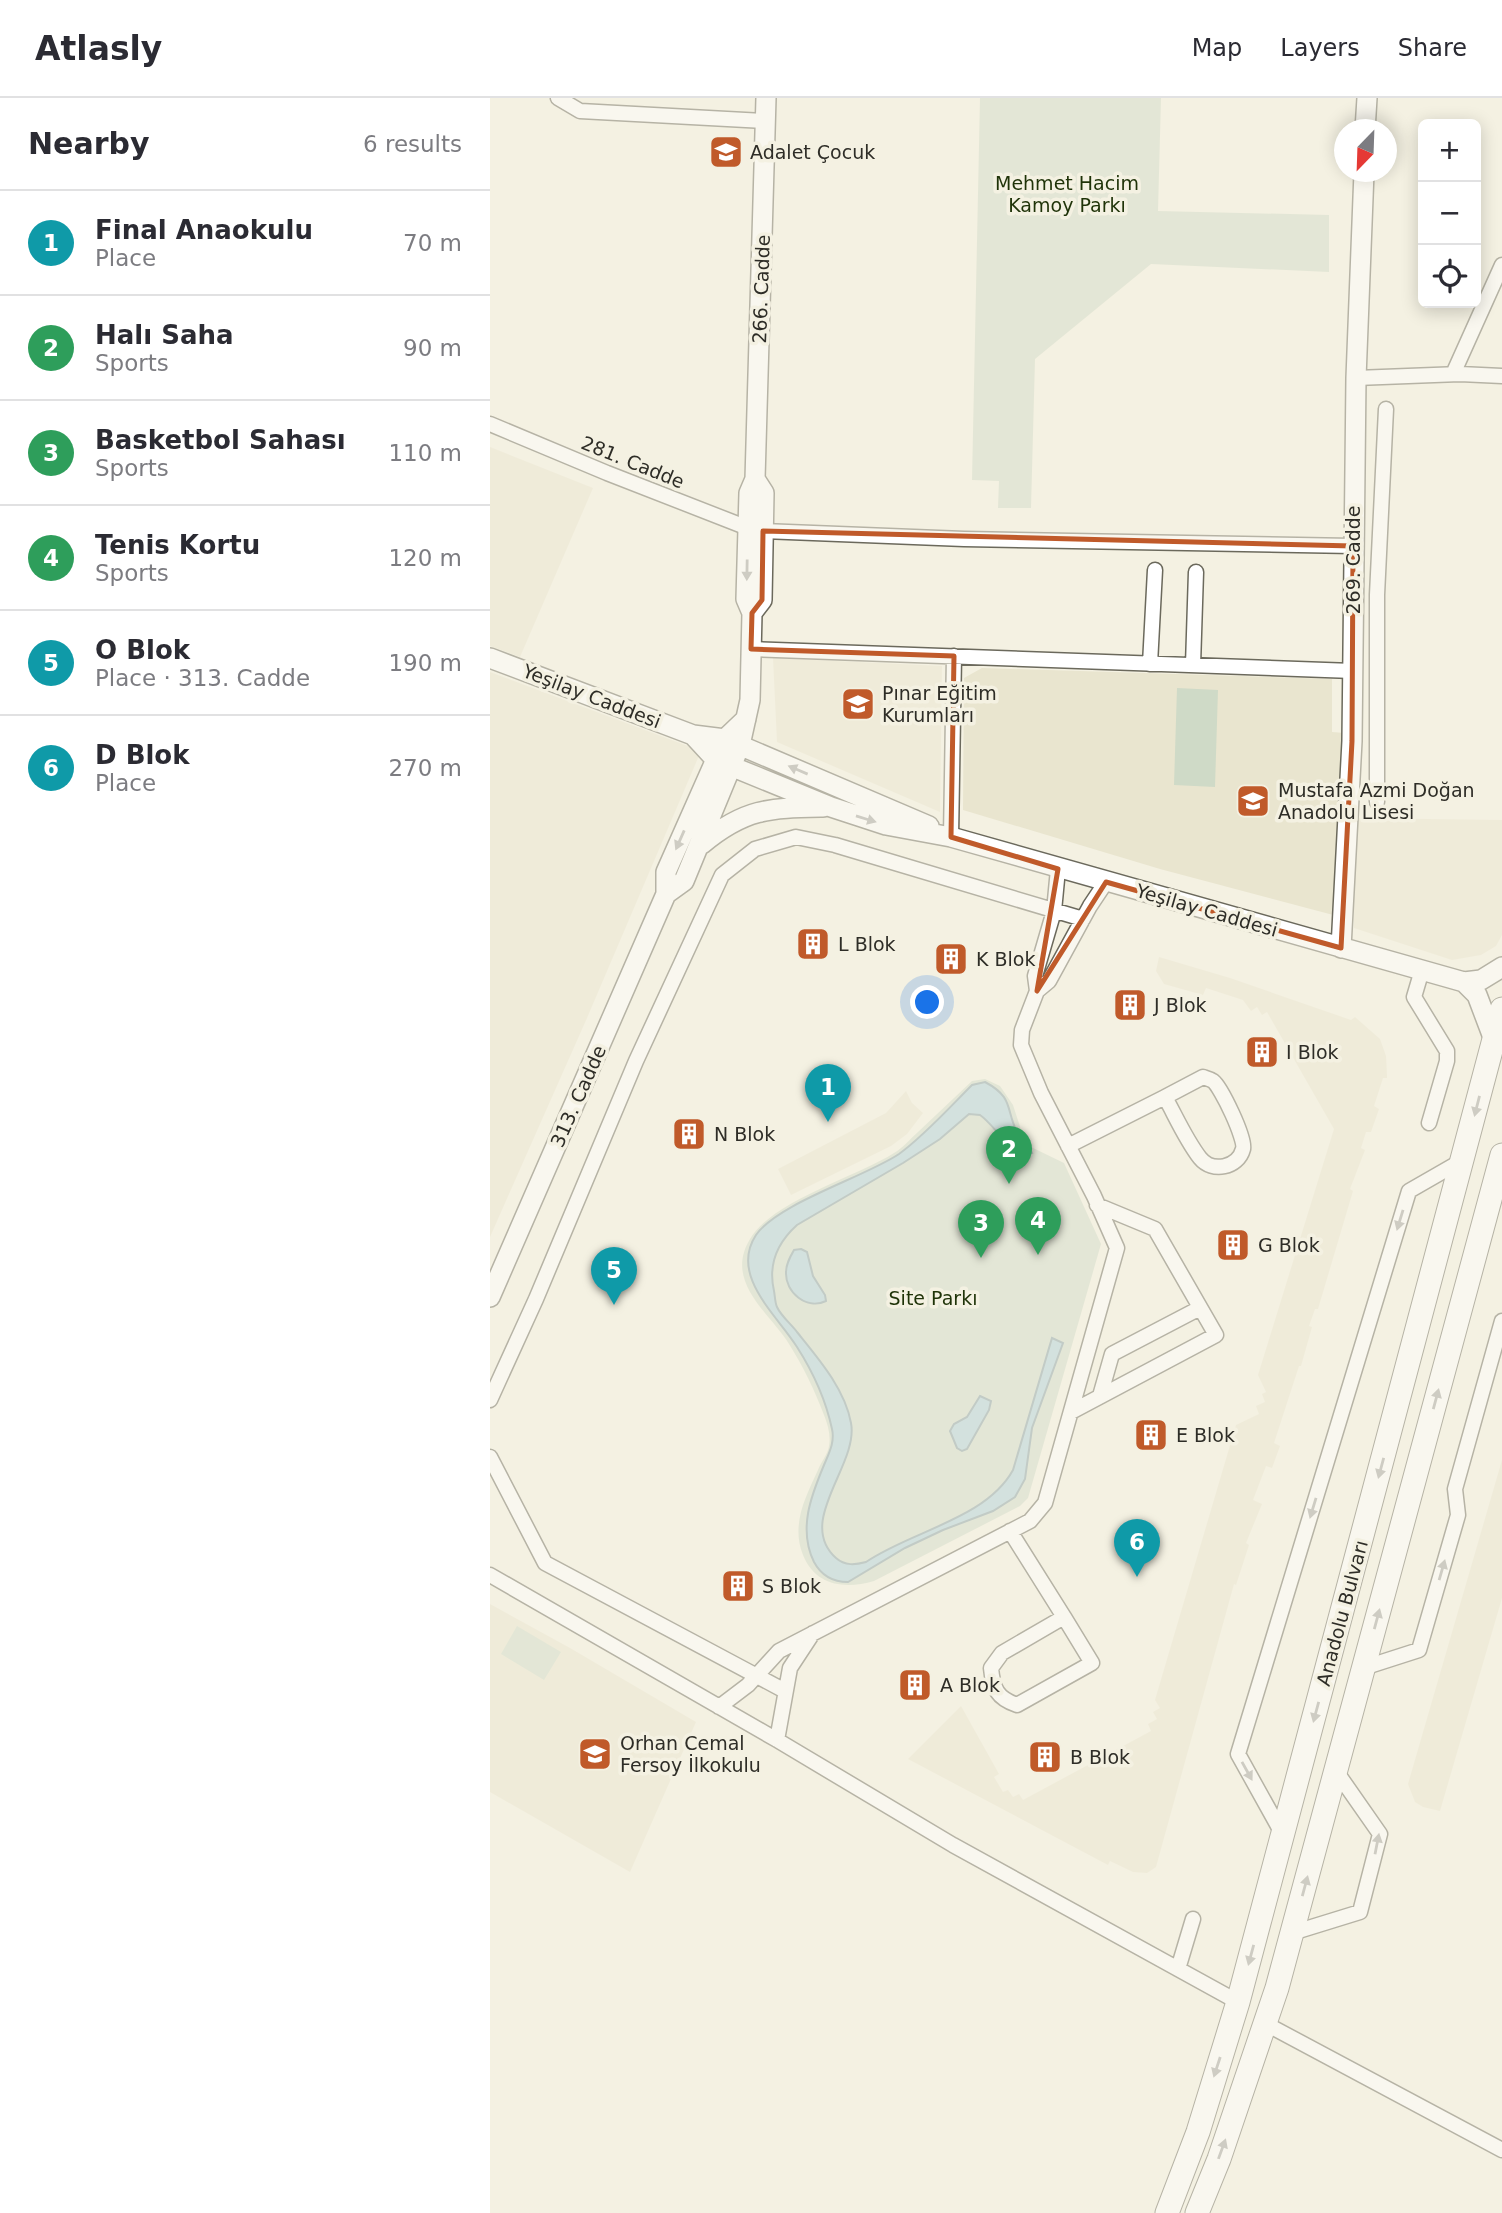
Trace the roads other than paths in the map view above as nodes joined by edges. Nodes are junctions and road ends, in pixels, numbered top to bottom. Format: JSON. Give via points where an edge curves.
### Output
{"nodes":[{"id":1,"x":558,"y":98,"type":"edge"},
{"id":2,"x":766,"y":98,"type":"edge"},
{"id":3,"x":1367,"y":98,"type":"edge"},
{"id":4,"x":1366,"y":119,"type":"edge"},
{"id":5,"x":765,"y":121,"type":"junction"},
{"id":6,"x":1364,"y":182,"type":"edge"},
{"id":7,"x":1502,"y":265,"type":"edge"},
{"id":8,"x":1453,"y":374,"type":"junction"},
{"id":9,"x":1502,"y":376,"type":"edge"},
{"id":10,"x":1356,"y":378,"type":"junction"},
{"id":11,"x":1386,"y":409,"type":"dead end"},
{"id":12,"x":490,"y":424,"type":"edge"},
{"id":13,"x":756,"y":530,"type":"junction"},
{"id":14,"x":1353,"y":546,"type":"junction"},
{"id":15,"x":1154,"y":570,"type":"dead end"},
{"id":16,"x":1196,"y":572,"type":"dead end"},
{"id":17,"x":1353,"y":594,"type":"junction"},
{"id":18,"x":1377,"y":595,"type":"junction"},
{"id":19,"x":751,"y":649,"type":"junction"},
{"id":20,"x":954,"y":656,"type":"junction"},
{"id":21,"x":490,"y":657,"type":"edge"},
{"id":22,"x":1150,"y":664,"type":"junction"},
{"id":23,"x":1193,"y":665,"type":"junction"},
{"id":24,"x":1353,"y":671,"type":"junction"},
{"id":25,"x":728,"y":753,"type":"junction"},
{"id":26,"x":1377,"y":802,"type":"dead end"},
{"id":27,"x":831,"y":807,"type":"junction"},
{"id":28,"x":951,"y":836,"type":"junction"},
{"id":29,"x":699,"y":847,"type":"junction"},
{"id":30,"x":1058,"y":869,"type":"junction"},
{"id":31,"x":1106,"y":882,"type":"junction"},
{"id":32,"x":666,"y":894,"type":"junction"},
{"id":33,"x":1054,"y":912,"type":"junction"},
{"id":34,"x":1083,"y":919,"type":"junction"},
{"id":35,"x":1341,"y":948,"type":"junction"},
{"id":36,"x":1502,"y":967,"type":"edge"},
{"id":37,"x":1422,"y":970,"type":"junction"},
{"id":38,"x":1464,"y":982,"type":"junction"},
{"id":39,"x":1037,"y":992,"type":"junction"},
{"id":40,"x":1502,"y":1009,"type":"edge"},
{"id":41,"x":1494,"y":1040,"type":"junction"},
{"id":42,"x":1165,"y":1097,"type":"junction"},
{"id":43,"x":1429,"y":1123,"type":"dead end"},
{"id":44,"x":1068,"y":1146,"type":"junction"},
{"id":45,"x":1502,"y":1155,"type":"edge"},
{"id":46,"x":1463,"y":1160,"type":"junction"},
{"id":47,"x":1498,"y":1188,"type":"edge"},
{"id":48,"x":1097,"y":1205,"type":"junction"},
{"id":49,"x":490,"y":1297,"type":"edge"},
{"id":50,"x":1200,"y":1308,"type":"junction"},
{"id":51,"x":1502,"y":1321,"type":"edge"},
{"id":52,"x":1100,"y":1396,"type":"junction"},
{"id":53,"x":490,"y":1400,"type":"edge"},
{"id":54,"x":1070,"y":1412,"type":"junction"},
{"id":55,"x":490,"y":1457,"type":"edge"},
{"id":56,"x":1010,"y":1531,"type":"junction"},
{"id":57,"x":490,"y":1576,"type":"edge"},
{"id":58,"x":1064,"y":1617,"type":"junction"},
{"id":59,"x":813,"y":1632,"type":"junction"},
{"id":60,"x":1363,"y":1668,"type":"junction"},
{"id":61,"x":756,"y":1676,"type":"junction"},
{"id":62,"x":785,"y":1691,"type":"junction"},
{"id":63,"x":719,"y":1707,"type":"junction"},
{"id":64,"x":777,"y":1740,"type":"junction"},
{"id":65,"x":1336,"y":1771,"type":"junction"},
{"id":66,"x":1283,"y":1835,"type":"junction"},
{"id":67,"x":1193,"y":1919,"type":"dead end"},
{"id":68,"x":1292,"y":1933,"type":"junction"},
{"id":69,"x":1178,"y":1969,"type":"junction"},
{"id":70,"x":1238,"y":2002,"type":"junction"},
{"id":71,"x":1266,"y":2024,"type":"junction"},
{"id":72,"x":1502,"y":2150,"type":"edge"},
{"id":73,"x":1167,"y":2213,"type":"edge"},
{"id":74,"x":1197,"y":2213,"type":"edge"}],
"edges":[{"from":1,"to":5,"type":"street","via":[[580,111]]},
{"from":2,"to":5,"type":"main road","name":"266. Cadde"},
{"from":3,"to":4,"type":"main road"},
{"from":5,"to":13,"type":"main road","name":"266. Cadde","via":[[755,479],[749,493]]},
{"from":6,"to":10,"type":"main road","name":"269. Cadde"},
{"from":7,"to":8,"type":"street"},
{"from":8,"to":9,"type":"street"},
{"from":8,"to":10,"type":"street"},
{"from":10,"to":14,"type":"main road","name":"269. Cadde"},
{"from":11,"to":18,"type":"street"},
{"from":12,"to":13,"type":"street","name":"281. Cadde"},
{"from":13,"to":14,"type":"street","name":"281. Cadde"},
{"from":13,"to":19,"type":"main road","name":"266. Cadde","via":[[762,600],[752,613]]},
{"from":14,"to":17,"type":"main road","name":"269. Cadde"},
{"from":15,"to":22,"type":"street"},
{"from":16,"to":23,"type":"street"},
{"from":17,"to":18,"type":"street"},
{"from":17,"to":24,"type":"main road","name":"269. Cadde"},
{"from":18,"to":26,"type":"street"},
{"from":19,"to":20,"type":"street"},
{"from":19,"to":25,"type":"main road","name":"266. Cadde","via":[[746,719]]},
{"from":20,"to":22,"type":"street"},
{"from":20,"to":28,"type":"street"},
{"from":21,"to":25,"type":"main road","name":"Yeşilay Caddesi","via":[[693,735]]},
{"from":22,"to":23,"type":"street"},
{"from":23,"to":24,"type":"street"},
{"from":24,"to":35,"type":"main road","name":"269. Cadde"},
{"from":25,"to":27,"type":"main road","name":"Yeşilay Caddesi"},
{"from":28,"to":25,"type":"main road","name":"Yeşilay Caddesi","one_way":true,"via":[[904,814]]},
{"from":25,"to":29,"type":"main road","name":"313. Cadde"},
{"from":25,"to":32,"type":"main road","name":"313. Cadde","one_way":true,"via":[[666,872]]},
{"from":27,"to":28,"type":"main road","name":"Yeşilay Caddesi","one_way":true,"via":[[886,825]]},
{"from":27,"to":29,"type":"main road","via":[[773,808],[720,829]]},
{"from":28,"to":30,"type":"main road","name":"Yeşilay Caddesi"},
{"from":29,"to":32,"type":"main road","name":"313. Cadde","via":[[684,881]]},
{"from":30,"to":31,"type":"main road","name":"Yeşilay Caddesi"},
{"from":30,"to":33,"type":"street"},
{"from":31,"to":34,"type":"street"},
{"from":31,"to":35,"type":"main road","name":"Yeşilay Caddesi"},
{"from":32,"to":49,"type":"main road","name":"313. Cadde"},
{"from":33,"to":34,"type":"street"},
{"from":33,"to":39,"type":"street","via":[[1035,976]]},
{"from":33,"to":53,"type":"street","via":[[796,837],[755,849],[722,876],[636,1061]]},
{"from":34,"to":39,"type":"street","via":[[1049,981]]},
{"from":35,"to":37,"type":"main road","name":"Yeşilay Caddesi"},
{"from":36,"to":38,"type":"main road","via":[[1481,980]]},
{"from":37,"to":38,"type":"main road","name":"Yeşilay Caddesi"},
{"from":37,"to":43,"type":"street","via":[[1414,997],[1447,1051]]},
{"from":38,"to":41,"type":"main road","via":[[1477,995]]},
{"from":39,"to":44,"type":"street","via":[[1021,1045]]},
{"from":40,"to":41,"type":"main road","name":"Anadolu Bulvarı"},
{"from":41,"to":46,"type":"main road","name":"Anadolu Bulvarı","one_way":true},
{"from":42,"to":42,"type":"street","via":[[1201,1160],[1222,1168],[1237,1160],[1244,1149],[1244,1136],[1214,1082],[1203,1077]]},
{"from":42,"to":44,"type":"street"},
{"from":44,"to":48,"type":"street"},
{"from":45,"to":47,"type":"main road","name":"Anadolu Bulvarı"},
{"from":46,"to":66,"type":"main road","name":"Anadolu Bulvarı","one_way":true},
{"from":46,"to":66,"type":"street","one_way":true,"via":[[1409,1191],[1238,1754]]},
{"from":60,"to":47,"type":"main road","name":"Anadolu Bulvarı","one_way":true},
{"from":48,"to":50,"type":"street","via":[[1155,1229]]},
{"from":48,"to":54,"type":"street","via":[[1117,1248]]},
{"from":50,"to":52,"type":"street","via":[[1112,1354]]},
{"from":50,"to":52,"type":"street","via":[[1216,1335]]},
{"from":60,"to":51,"type":"street","one_way":true,"via":[[1419,1650],[1458,1515],[1455,1489]]},
{"from":52,"to":54,"type":"street"},
{"from":54,"to":56,"type":"street","via":[[1045,1503],[1030,1521]]},
{"from":55,"to":61,"type":"street","via":[[545,1563]]},
{"from":56,"to":58,"type":"street"},
{"from":56,"to":59,"type":"street"},
{"from":57,"to":63,"type":"street"},
{"from":58,"to":58,"type":"street","via":[[1002,1653],[991,1668],[993,1684],[1004,1700],[1017,1704],[1092,1663]]},
{"from":59,"to":61,"type":"street","via":[[779,1651]]},
{"from":59,"to":62,"type":"street","via":[[790,1668]]},
{"from":60,"to":65,"type":"main road","name":"Anadolu Bulvarı"},
{"from":61,"to":62,"type":"street"},
{"from":61,"to":63,"type":"street"},
{"from":62,"to":64,"type":"street"},
{"from":63,"to":64,"type":"street"},
{"from":64,"to":69,"type":"street"},
{"from":68,"to":65,"type":"main road","name":"Anadolu Bulvarı","one_way":true},
{"from":68,"to":65,"type":"street","one_way":true,"via":[[1360,1912],[1381,1834]]},
{"from":66,"to":70,"type":"main road","name":"Anadolu Bulvarı","one_way":true},
{"from":67,"to":69,"type":"street"},
{"from":68,"to":71,"type":"main road","name":"Anadolu Bulvarı"},
{"from":69,"to":70,"type":"street"},
{"from":70,"to":73,"type":"main road","name":"Anadolu Bulvarı","one_way":true,"via":[[1198,2132]]},
{"from":71,"to":72,"type":"street"},
{"from":74,"to":71,"type":"main road","name":"Anadolu Bulvarı","one_way":true}]}
